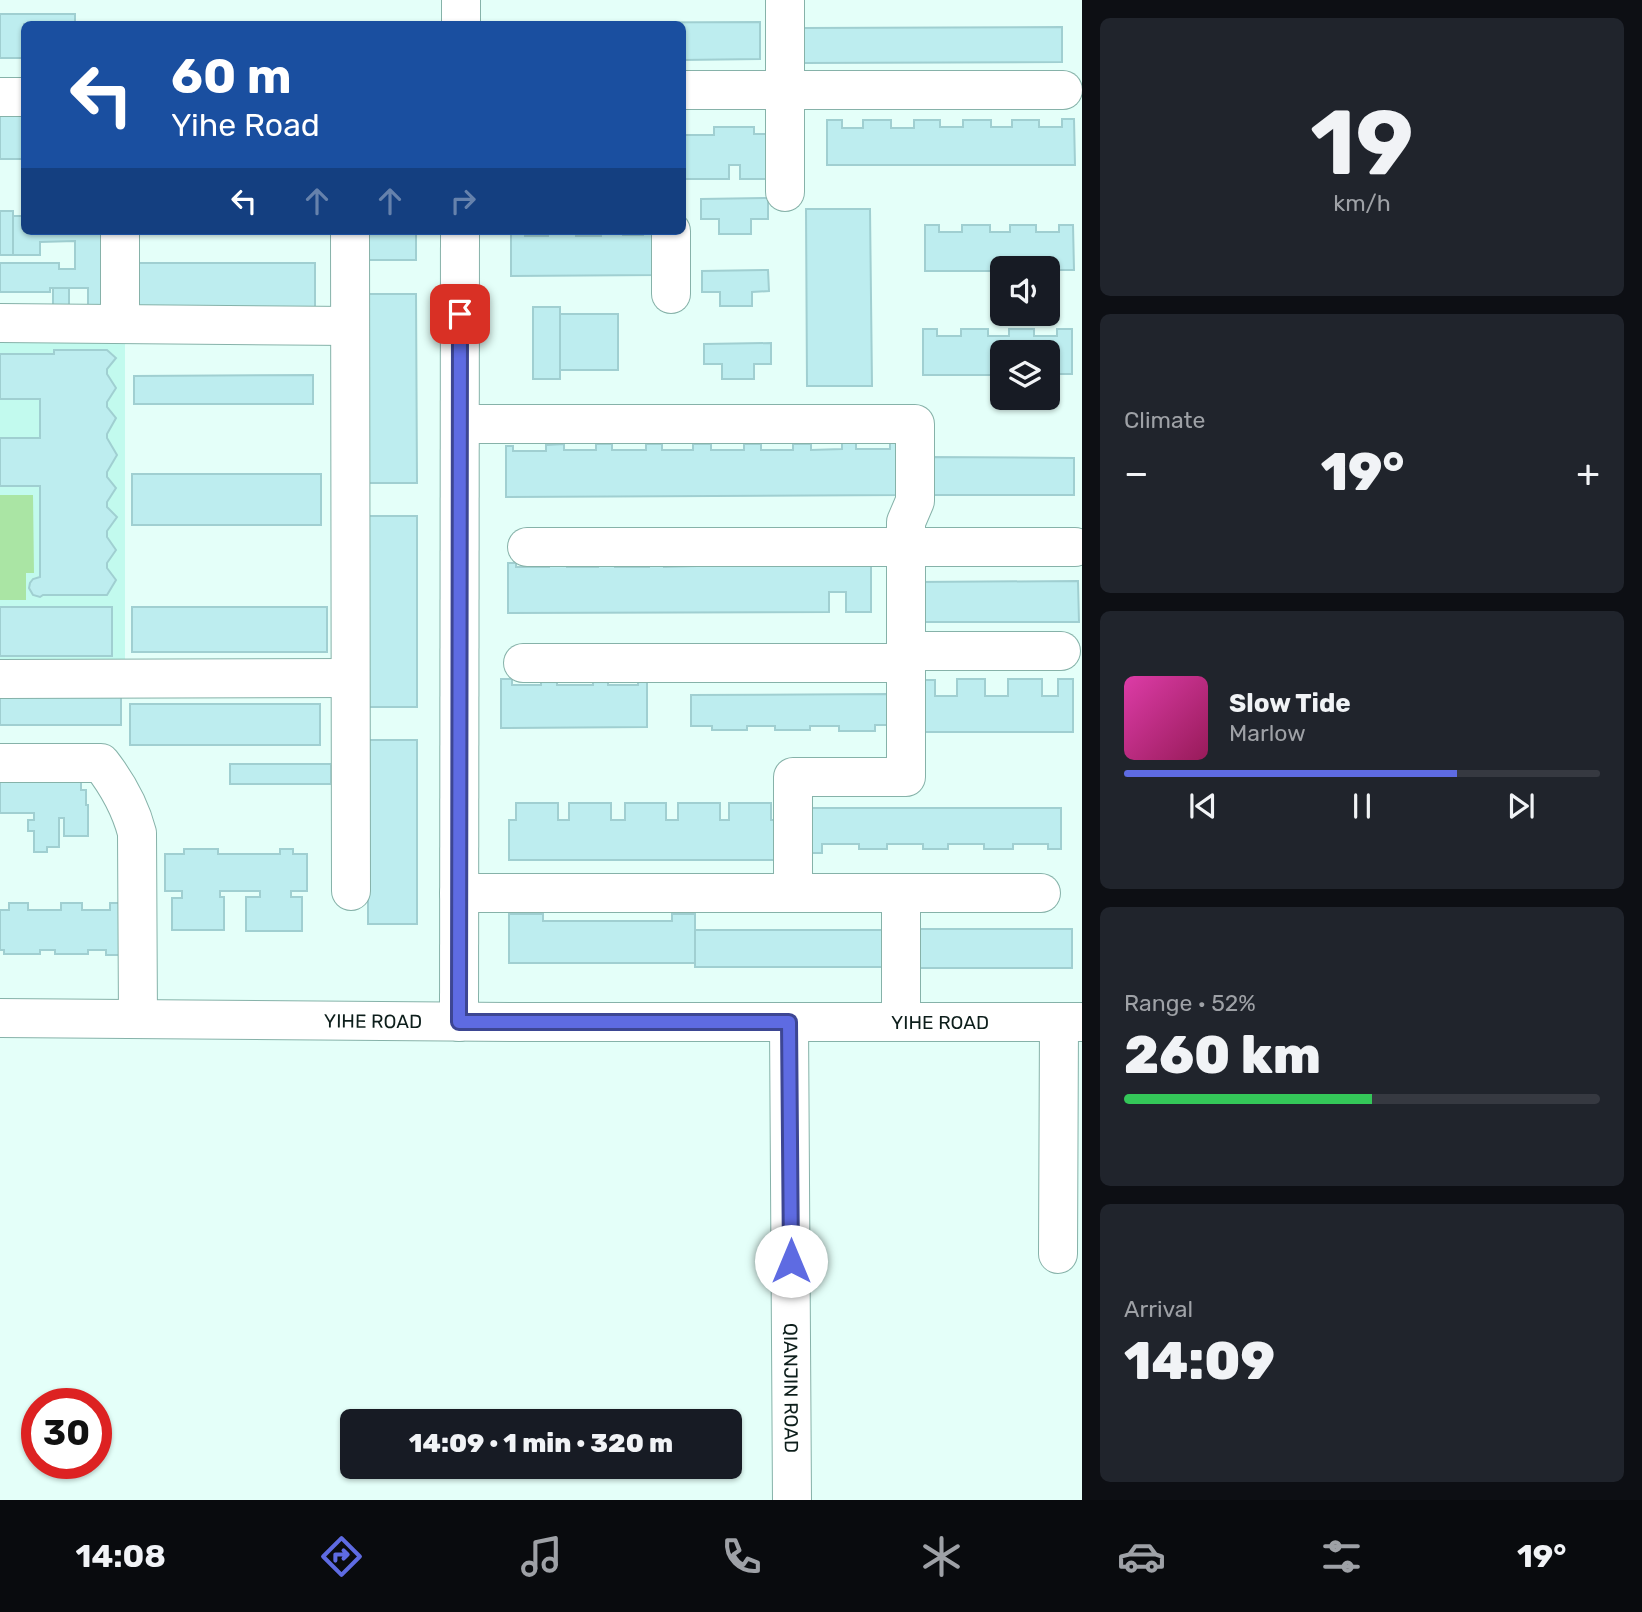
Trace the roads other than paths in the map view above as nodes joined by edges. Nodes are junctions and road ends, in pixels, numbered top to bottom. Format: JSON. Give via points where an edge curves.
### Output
{"nodes":[{"id":1,"x":461,"y":0,"type":"edge"},
{"id":2,"x":785,"y":0,"type":"edge"},
{"id":3,"x":461,"y":21,"type":"edge"},
{"id":4,"x":686,"y":90,"type":"edge"},
{"id":5,"x":785,"y":90,"type":"junction"},
{"id":6,"x":1063,"y":90,"type":"dead end"},
{"id":7,"x":0,"y":97,"type":"edge"},
{"id":8,"x":21,"y":97,"type":"edge"},
{"id":9,"x":785,"y":192,"type":"dead end"},
{"id":10,"x":120,"y":235,"type":"edge"},
{"id":11,"x":350,"y":235,"type":"edge"},
{"id":12,"x":460,"y":235,"type":"edge"},
{"id":13,"x":671,"y":235,"type":"edge"},
{"id":14,"x":671,"y":294,"type":"dead end"},
{"id":15,"x":0,"y":323,"type":"edge"},
{"id":16,"x":120,"y":324,"type":"junction"},
{"id":17,"x":350,"y":326,"type":"junction"},
{"id":18,"x":460,"y":424,"type":"junction"},
{"id":19,"x":527,"y":547,"type":"dead end"},
{"id":20,"x":906,"y":547,"type":"junction"},
{"id":21,"x":1074,"y":547,"type":"dead end"},
{"id":22,"x":1061,"y":652,"type":"dead end"},
{"id":23,"x":906,"y":657,"type":"junction"},
{"id":24,"x":523,"y":663,"type":"dead end"},
{"id":25,"x":350,"y":678,"type":"junction"},
{"id":26,"x":0,"y":679,"type":"edge"},
{"id":27,"x":0,"y":763,"type":"edge"},
{"id":28,"x":351,"y":891,"type":"dead end"},
{"id":29,"x":459,"y":893,"type":"junction"},
{"id":30,"x":793,"y":893,"type":"junction"},
{"id":31,"x":901,"y":893,"type":"junction"},
{"id":32,"x":1041,"y":893,"type":"dead end"},
{"id":33,"x":0,"y":1018,"type":"edge"},
{"id":34,"x":138,"y":1019,"type":"junction"},
{"id":35,"x":459,"y":1022,"type":"junction"},
{"id":36,"x":789,"y":1022,"type":"junction"},
{"id":37,"x":901,"y":1022,"type":"junction"},
{"id":38,"x":1071,"y":1022,"type":"edge"},
{"id":39,"x":1058,"y":1254,"type":"dead end"},
{"id":40,"x":792,"y":1500,"type":"edge"}],
"edges":[{"from":1,"to":3,"type":"street"},
{"from":2,"to":5,"type":"street"},
{"from":4,"to":5,"type":"street"},
{"from":5,"to":6,"type":"street"},
{"from":5,"to":9,"type":"street"},
{"from":7,"to":8,"type":"street"},
{"from":10,"to":16,"type":"street"},
{"from":11,"to":17,"type":"street"},
{"from":12,"to":18,"type":"street"},
{"from":13,"to":14,"type":"street"},
{"from":15,"to":16,"type":"street"},
{"from":16,"to":17,"type":"street"},
{"from":17,"to":25,"type":"street"},
{"from":18,"to":20,"type":"street","via":[[915,424],[915,501],[906,522]]},
{"from":18,"to":29,"type":"street"},
{"from":19,"to":20,"type":"street"},
{"from":20,"to":21,"type":"street"},
{"from":20,"to":23,"type":"street"},
{"from":22,"to":23,"type":"street"},
{"from":23,"to":24,"type":"street"},
{"from":23,"to":30,"type":"street","via":[[906,777],[793,777]]},
{"from":25,"to":26,"type":"street"},
{"from":25,"to":28,"type":"street"},
{"from":27,"to":34,"type":"street","via":[[101,763],[116,782],[138,833]]},
{"from":29,"to":30,"type":"street"},
{"from":29,"to":35,"type":"street"},
{"from":30,"to":31,"type":"street"},
{"from":31,"to":32,"type":"street"},
{"from":31,"to":37,"type":"street"},
{"from":33,"to":34,"type":"street","name":"YIHE ROAD"},
{"from":34,"to":35,"type":"street","name":"YIHE ROAD"},
{"from":35,"to":36,"type":"street","name":"YIHE ROAD"},
{"from":36,"to":37,"type":"street","name":"YIHE ROAD"},
{"from":36,"to":40,"type":"street","name":"QIANJIN ROAD"},
{"from":37,"to":38,"type":"street","name":"YIHE ROAD"},
{"from":38,"to":39,"type":"street"}]}
